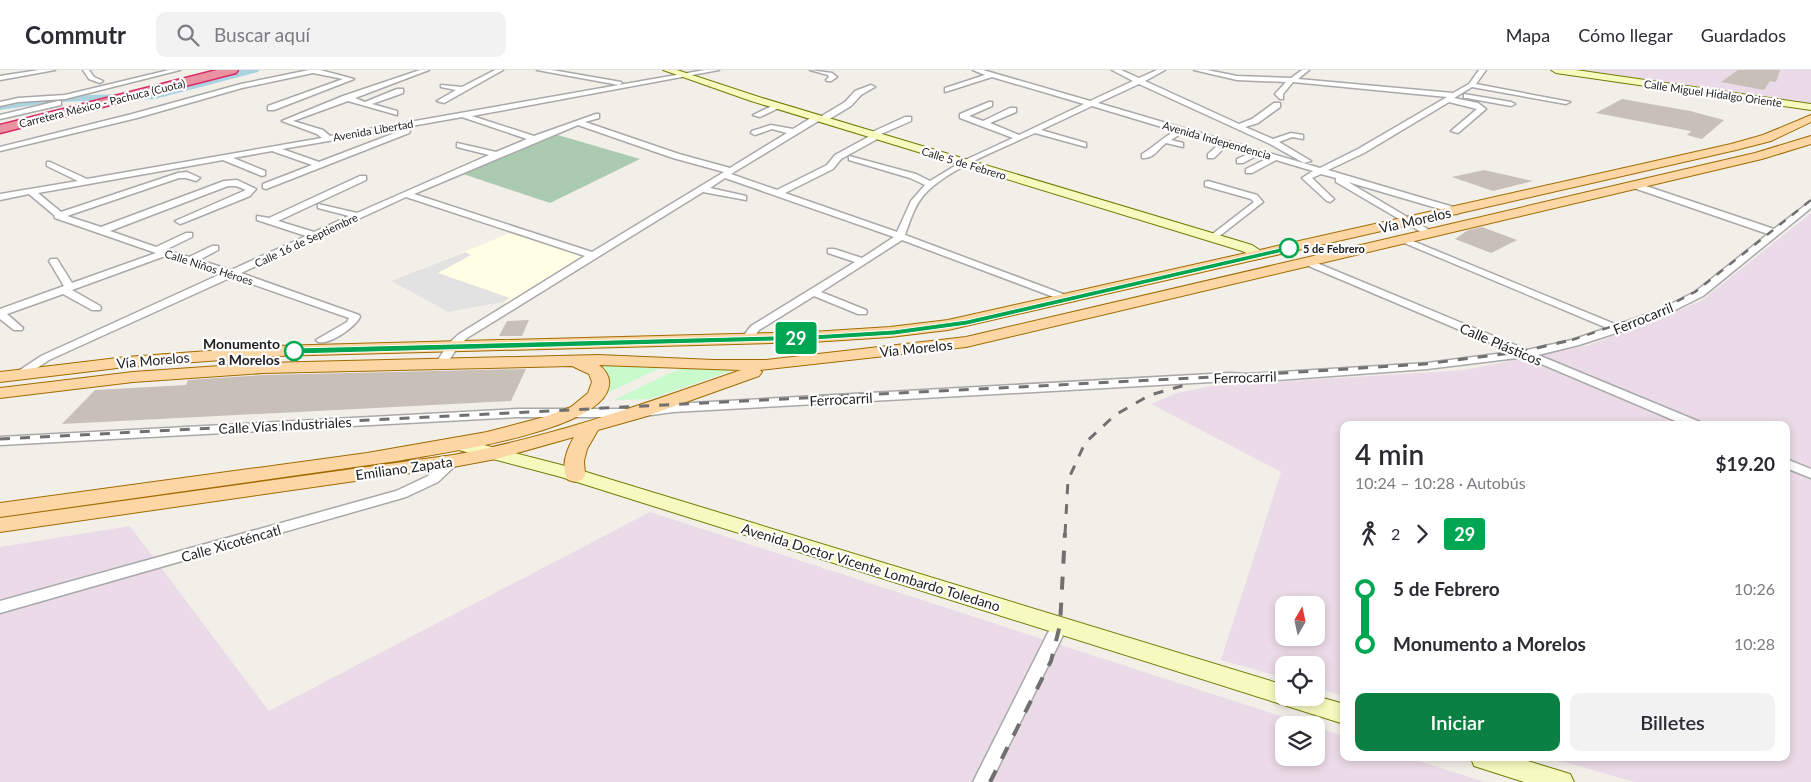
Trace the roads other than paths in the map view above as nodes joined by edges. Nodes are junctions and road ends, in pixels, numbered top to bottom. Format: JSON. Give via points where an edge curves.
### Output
{"nodes":[{"id":1,"x":52,"y":70,"type":"edge"},
{"id":2,"x":86,"y":70,"type":"edge"},
{"id":3,"x":177,"y":70,"type":"edge"},
{"id":4,"x":213,"y":70,"type":"edge"},
{"id":5,"x":232,"y":70,"type":"edge"},
{"id":6,"x":315,"y":70,"type":"edge"},
{"id":7,"x":426,"y":70,"type":"edge"},
{"id":8,"x":500,"y":70,"type":"edge"},
{"id":9,"x":540,"y":70,"type":"edge"},
{"id":10,"x":668,"y":70,"type":"edge"},
{"id":11,"x":716,"y":70,"type":"edge"},
{"id":12,"x":813,"y":70,"type":"edge"},
{"id":13,"x":976,"y":70,"type":"edge"},
{"id":14,"x":1115,"y":70,"type":"edge"},
{"id":15,"x":1162,"y":70,"type":"edge"},
{"id":16,"x":1197,"y":70,"type":"edge"},
{"id":17,"x":1265,"y":70,"type":"edge"},
{"id":18,"x":1306,"y":70,"type":"edge"},
{"id":19,"x":1484,"y":70,"type":"edge"},
{"id":20,"x":1556,"y":70,"type":"edge"},
{"id":21,"x":991,"y":74,"type":"junction"},
{"id":22,"x":684,"y":76,"type":"junction"},
{"id":23,"x":0,"y":78,"type":"edge"},
{"id":24,"x":1256,"y":78,"type":"junction"},
{"id":25,"x":829,"y":80,"type":"dead end"},
{"id":26,"x":1140,"y":80,"type":"junction"},
{"id":27,"x":100,"y":81,"type":"dead end"},
{"id":28,"x":1291,"y":81,"type":"junction"},
{"id":29,"x":629,"y":85,"type":"junction"},
{"id":30,"x":1470,"y":85,"type":"junction"},
{"id":31,"x":442,"y":86,"type":"dead end"},
{"id":32,"x":871,"y":87,"type":"dead end"},
{"id":33,"x":462,"y":89,"type":"junction"},
{"id":34,"x":948,"y":90,"type":"dead end"},
{"id":35,"x":400,"y":91,"type":"dead end"},
{"id":36,"x":1452,"y":96,"type":"junction"},
{"id":37,"x":72,"y":97,"type":"junction"},
{"id":38,"x":116,"y":97,"type":"junction"},
{"id":39,"x":1280,"y":97,"type":"dead end"},
{"id":40,"x":346,"y":98,"type":"junction"},
{"id":41,"x":441,"y":100,"type":"dead end"},
{"id":42,"x":1566,"y":102,"type":"dead end"},
{"id":43,"x":0,"y":104,"type":"edge"},
{"id":44,"x":364,"y":104,"type":"junction"},
{"id":45,"x":989,"y":104,"type":"dead end"},
{"id":46,"x":1093,"y":104,"type":"junction"},
{"id":47,"x":1511,"y":104,"type":"dead end"},
{"id":48,"x":1277,"y":105,"type":"dead end"},
{"id":49,"x":778,"y":106,"type":"junction"},
{"id":50,"x":1811,"y":107,"type":"edge"},
{"id":51,"x":271,"y":108,"type":"dead end"},
{"id":52,"x":1013,"y":110,"type":"dead end"},
{"id":53,"x":394,"y":113,"type":"dead end"},
{"id":54,"x":461,"y":114,"type":"junction"},
{"id":55,"x":757,"y":115,"type":"dead end"},
{"id":56,"x":596,"y":116,"type":"dead end"},
{"id":57,"x":0,"y":117,"type":"edge"},
{"id":58,"x":820,"y":118,"type":"junction"},
{"id":59,"x":1811,"y":118,"type":"edge"},
{"id":60,"x":908,"y":119,"type":"dead end"},
{"id":61,"x":578,"y":122,"type":"junction"},
{"id":62,"x":0,"y":123,"type":"edge"},
{"id":63,"x":982,"y":124,"type":"junction"},
{"id":64,"x":399,"y":126,"type":"junction"},
{"id":65,"x":1239,"y":126,"type":"junction"},
{"id":66,"x":0,"y":128,"type":"edge"},
{"id":67,"x":1181,"y":130,"type":"junction"},
{"id":68,"x":1455,"y":130,"type":"dead end"},
{"id":69,"x":1036,"y":131,"type":"junction"},
{"id":70,"x":794,"y":132,"type":"junction"},
{"id":71,"x":756,"y":133,"type":"dead end"},
{"id":72,"x":875,"y":136,"type":"junction"},
{"id":73,"x":1300,"y":137,"type":"dead end"},
{"id":74,"x":327,"y":138,"type":"junction"},
{"id":75,"x":1021,"y":138,"type":"junction"},
{"id":76,"x":534,"y":139,"type":"junction"},
{"id":77,"x":1164,"y":140,"type":"junction"},
{"id":78,"x":1811,"y":140,"type":"edge"},
{"id":79,"x":1226,"y":142,"type":"junction"},
{"id":80,"x":1274,"y":142,"type":"junction"},
{"id":81,"x":460,"y":145,"type":"dead end"},
{"id":82,"x":1084,"y":145,"type":"dead end"},
{"id":83,"x":1180,"y":145,"type":"dead end"},
{"id":84,"x":0,"y":149,"type":"edge"},
{"id":85,"x":272,"y":149,"type":"junction"},
{"id":86,"x":1259,"y":152,"type":"junction"},
{"id":87,"x":497,"y":155,"type":"junction"},
{"id":88,"x":1145,"y":156,"type":"dead end"},
{"id":89,"x":1211,"y":156,"type":"dead end"},
{"id":90,"x":1276,"y":157,"type":"junction"},
{"id":91,"x":223,"y":158,"type":"junction"},
{"id":92,"x":852,"y":158,"type":"dead end"},
{"id":93,"x":1240,"y":161,"type":"dead end"},
{"id":94,"x":50,"y":164,"type":"dead end"},
{"id":95,"x":319,"y":164,"type":"junction"},
{"id":96,"x":966,"y":164,"type":"junction"},
{"id":97,"x":1322,"y":170,"type":"junction"},
{"id":98,"x":1249,"y":172,"type":"dead end"},
{"id":99,"x":262,"y":173,"type":"dead end"},
{"id":100,"x":728,"y":173,"type":"junction"},
{"id":101,"x":196,"y":178,"type":"dead end"},
{"id":102,"x":363,"y":178,"type":"dead end"},
{"id":103,"x":87,"y":182,"type":"junction"},
{"id":104,"x":932,"y":184,"type":"junction"},
{"id":105,"x":1208,"y":184,"type":"dead end"},
{"id":106,"x":1634,"y":185,"type":"junction"},
{"id":107,"x":266,"y":186,"type":"dead end"},
{"id":108,"x":703,"y":189,"type":"junction"},
{"id":109,"x":30,"y":191,"type":"junction"},
{"id":110,"x":779,"y":193,"type":"junction"},
{"id":111,"x":406,"y":194,"type":"junction"},
{"id":112,"x":0,"y":197,"type":"edge"},
{"id":113,"x":744,"y":198,"type":"dead end"},
{"id":114,"x":1330,"y":199,"type":"dead end"},
{"id":115,"x":1811,"y":204,"type":"edge"},
{"id":116,"x":321,"y":206,"type":"dead end"},
{"id":117,"x":1457,"y":211,"type":"junction"},
{"id":118,"x":58,"y":216,"type":"junction"},
{"id":119,"x":358,"y":216,"type":"junction"},
{"id":120,"x":180,"y":221,"type":"dead end"},
{"id":121,"x":1409,"y":221,"type":"junction"},
{"id":122,"x":100,"y":231,"type":"junction"},
{"id":123,"x":1428,"y":233,"type":"junction"},
{"id":124,"x":1775,"y":233,"type":"junction"},
{"id":125,"x":189,"y":235,"type":"dead end"},
{"id":126,"x":314,"y":235,"type":"junction"},
{"id":127,"x":900,"y":236,"type":"junction"},
{"id":128,"x":1213,"y":238,"type":"junction"},
{"id":129,"x":1400,"y":239,"type":"junction"},
{"id":130,"x":215,"y":248,"type":"dead end"},
{"id":131,"x":831,"y":251,"type":"dead end"},
{"id":132,"x":161,"y":252,"type":"junction"},
{"id":133,"x":1260,"y":255,"type":"junction"},
{"id":134,"x":594,"y":256,"type":"junction"},
{"id":135,"x":54,"y":261,"type":"dead end"},
{"id":136,"x":189,"y":261,"type":"junction"},
{"id":137,"x":863,"y":262,"type":"junction"},
{"id":138,"x":1306,"y":262,"type":"junction"},
{"id":139,"x":232,"y":274,"type":"junction"},
{"id":140,"x":67,"y":289,"type":"junction"},
{"id":141,"x":813,"y":292,"type":"junction"},
{"id":142,"x":1067,"y":299,"type":"junction"},
{"id":143,"x":96,"y":308,"type":"dead end"},
{"id":144,"x":862,"y":312,"type":"dead end"},
{"id":145,"x":0,"y":313,"type":"edge"},
{"id":146,"x":18,"y":328,"type":"dead end"},
{"id":147,"x":1618,"y":329,"type":"junction"},
{"id":148,"x":747,"y":339,"type":"junction"},
{"id":149,"x":322,"y":340,"type":"dead end"},
{"id":150,"x":452,"y":346,"type":"junction"},
{"id":151,"x":1525,"y":354,"type":"junction"},
{"id":152,"x":574,"y":361,"type":"junction"},
{"id":153,"x":797,"y":362,"type":"junction"},
{"id":154,"x":442,"y":363,"type":"junction"},
{"id":155,"x":21,"y":374,"type":"junction"},
{"id":156,"x":0,"y":377,"type":"edge"},
{"id":157,"x":0,"y":393,"type":"edge"},
{"id":158,"x":571,"y":413,"type":"junction"},
{"id":159,"x":637,"y":413,"type":"junction"},
{"id":160,"x":1686,"y":421,"type":"edge"},
{"id":161,"x":592,"y":426,"type":"junction"},
{"id":162,"x":0,"y":441,"type":"edge"},
{"id":163,"x":455,"y":452,"type":"junction"},
{"id":164,"x":496,"y":453,"type":"junction"},
{"id":165,"x":1790,"y":465,"type":"edge"},
{"id":166,"x":1811,"y":474,"type":"edge"},
{"id":167,"x":576,"y":475,"type":"junction"},
{"id":168,"x":0,"y":510,"type":"edge"},
{"id":169,"x":0,"y":525,"type":"edge"},
{"id":170,"x":0,"y":607,"type":"edge"},
{"id":171,"x":1060,"y":625,"type":"junction"},
{"id":172,"x":1275,"y":692,"type":"edge"},
{"id":173,"x":1318,"y":706,"type":"edge"},
{"id":174,"x":1340,"y":713,"type":"edge"},
{"id":175,"x":1490,"y":761,"type":"edge"},
{"id":176,"x":1530,"y":777,"type":"edge"},
{"id":177,"x":982,"y":782,"type":"edge"},
{"id":178,"x":1561,"y":782,"type":"edge"}],
"edges":[{"from":1,"to":23,"type":"street"},
{"from":2,"to":27,"type":"street","via":[[91,78]]},
{"from":3,"to":37,"type":"street"},
{"from":4,"to":38,"type":"highway","name":"Carretera México - Pachuca (Cuota)"},
{"from":5,"to":38,"type":"highway","name":"Carretera México - Pachuca (Cuota)"},
{"from":6,"to":51,"type":"street","via":[[351,79]]},
{"from":6,"to":84,"type":"street"},
{"from":7,"to":40,"type":"street"},
{"from":8,"to":33,"type":"street"},
{"from":9,"to":29,"type":"street"},
{"from":10,"to":22,"type":"street","name":"Calle 5 de Febrero"},
{"from":11,"to":22,"type":"street","name":"Avenida Libertad"},
{"from":12,"to":25,"type":"street","via":[[831,74],[834,77]]},
{"from":13,"to":21,"type":"street","name":"Avenida Independencia"},
{"from":14,"to":26,"type":"street"},
{"from":15,"to":26,"type":"street"},
{"from":16,"to":24,"type":"street"},
{"from":17,"to":24,"type":"street"},
{"from":18,"to":28,"type":"street"},
{"from":19,"to":30,"type":"street"},
{"from":20,"to":50,"type":"street","name":"Calle Miguel Hidalgo Oriente"},
{"from":21,"to":34,"type":"street"},
{"from":21,"to":46,"type":"street","name":"Avenida Independencia"},
{"from":22,"to":29,"type":"street","name":"Avenida Libertad"},
{"from":22,"to":49,"type":"street","name":"Calle 5 de Febrero"},
{"from":24,"to":28,"type":"street"},
{"from":26,"to":46,"type":"street"},
{"from":26,"to":65,"type":"street"},
{"from":28,"to":36,"type":"street"},
{"from":28,"to":39,"type":"street","via":[[1279,94]]},
{"from":29,"to":54,"type":"street","name":"Avenida Libertad"},
{"from":30,"to":36,"type":"street"},
{"from":30,"to":42,"type":"street"},
{"from":31,"to":33,"type":"street"},
{"from":32,"to":58,"type":"street","via":[[858,93],[848,104]]},
{"from":33,"to":41,"type":"street"},
{"from":35,"to":44,"type":"street"},
{"from":36,"to":47,"type":"street"},
{"from":36,"to":68,"type":"street","via":[[1482,109]]},
{"from":36,"to":97,"type":"street","via":[[1361,151]]},
{"from":37,"to":43,"type":"street"},
{"from":37,"to":57,"type":"street"},
{"from":38,"to":62,"type":"highway","name":"Carretera México - Pachuca (Cuota)"},
{"from":38,"to":66,"type":"highway","name":"Carretera México - Pachuca (Cuota)"},
{"from":40,"to":44,"type":"street"},
{"from":40,"to":74,"type":"street","via":[[286,121],[320,132]]},
{"from":44,"to":53,"type":"street"},
{"from":45,"to":63,"type":"street","via":[[963,115]]},
{"from":46,"to":67,"type":"street","name":"Avenida Independencia"},
{"from":46,"to":69,"type":"street"},
{"from":48,"to":65,"type":"street","via":[[1254,122]]},
{"from":49,"to":55,"type":"street"},
{"from":49,"to":58,"type":"street","name":"Calle 5 de Febrero"},
{"from":52,"to":63,"type":"street"},
{"from":54,"to":64,"type":"street","name":"Avenida Libertad"},
{"from":54,"to":76,"type":"street"},
{"from":56,"to":61,"type":"street","name":"Calle 16 de Septiembre"},
{"from":58,"to":70,"type":"street"},
{"from":58,"to":72,"type":"street","name":"Calle 5 de Febrero"},
{"from":59,"to":117,"type":"main road","name":"Vía Morelos","via":[[1767,138]]},
{"from":60,"to":72,"type":"street"},
{"from":61,"to":76,"type":"street","name":"Calle 16 de Septiembre"},
{"from":61,"to":100,"type":"street"},
{"from":63,"to":75,"type":"street"},
{"from":64,"to":74,"type":"street","name":"Avenida Libertad"},
{"from":64,"to":95,"type":"street","via":[[406,131]]},
{"from":65,"to":80,"type":"street"},
{"from":67,"to":77,"type":"street"},
{"from":67,"to":79,"type":"street","name":"Avenida Independencia"},
{"from":69,"to":75,"type":"street"},
{"from":69,"to":82,"type":"street"},
{"from":70,"to":71,"type":"street","via":[[769,127]]},
{"from":70,"to":100,"type":"street"},
{"from":72,"to":96,"type":"street","name":"Calle 5 de Febrero"},
{"from":72,"to":110,"type":"street","via":[[836,158],[830,167]]},
{"from":73,"to":80,"type":"street","via":[[1291,135]]},
{"from":74,"to":85,"type":"street","name":"Avenida Libertad"},
{"from":75,"to":96,"type":"street"},
{"from":76,"to":87,"type":"street","name":"Calle 16 de Septiembre"},
{"from":77,"to":83,"type":"street"},
{"from":77,"to":88,"type":"street"},
{"from":78,"to":106,"type":"main road","name":"Vía Morelos"},
{"from":79,"to":86,"type":"street","name":"Avenida Independencia"},
{"from":79,"to":89,"type":"street"},
{"from":80,"to":97,"type":"street"},
{"from":81,"to":87,"type":"street"},
{"from":85,"to":91,"type":"street","name":"Avenida Libertad"},
{"from":85,"to":95,"type":"street"},
{"from":86,"to":90,"type":"street","name":"Avenida Independencia"},
{"from":86,"to":93,"type":"street"},
{"from":87,"to":111,"type":"street","name":"Calle 16 de Septiembre"},
{"from":90,"to":97,"type":"street","name":"Avenida Independencia"},
{"from":90,"to":98,"type":"street"},
{"from":91,"to":99,"type":"street"},
{"from":91,"to":103,"type":"street","name":"Avenida Libertad"},
{"from":92,"to":104,"type":"street"},
{"from":94,"to":103,"type":"street"},
{"from":95,"to":107,"type":"street"},
{"from":96,"to":104,"type":"street"},
{"from":96,"to":128,"type":"street","name":"Calle 5 de Febrero"},
{"from":97,"to":114,"type":"street","via":[[1306,178]]},
{"from":97,"to":117,"type":"street","name":"Avenida Independencia"},
{"from":97,"to":121,"type":"street"},
{"from":100,"to":108,"type":"street"},
{"from":100,"to":110,"type":"street"},
{"from":101,"to":118,"type":"street","via":[[178,176]]},
{"from":102,"to":126,"type":"street","via":[[264,220]]},
{"from":103,"to":109,"type":"street","name":"Avenida Libertad"},
{"from":104,"to":127,"type":"street","via":[[915,200]]},
{"from":105,"to":128,"type":"street","via":[[1259,200]]},
{"from":106,"to":123,"type":"main road","name":"Vía Morelos"},
{"from":106,"to":124,"type":"street"},
{"from":108,"to":113,"type":"street"},
{"from":108,"to":134,"type":"street"},
{"from":109,"to":112,"type":"street","name":"Avenida Libertad"},
{"from":109,"to":118,"type":"street","name":"Calle Niños Héroes"},
{"from":110,"to":127,"type":"street"},
{"from":111,"to":119,"type":"street","name":"Calle 16 de Septiembre"},
{"from":111,"to":134,"type":"street"},
{"from":115,"to":124,"type":"street","name":"Ferrocarril"},
{"from":116,"to":119,"type":"street"},
{"from":117,"to":121,"type":"main road","name":"Vía Morelos"},
{"from":118,"to":122,"type":"street","name":"Calle Niños Héroes"},
{"from":119,"to":126,"type":"street","name":"Calle 16 de Septiembre"},
{"from":120,"to":122,"type":"street","via":[[247,194],[252,189],[227,183]]},
{"from":121,"to":123,"type":"street"},
{"from":121,"to":133,"type":"main road","name":"Vía Morelos"},
{"from":122,"to":132,"type":"street","name":"Calle Niños Héroes"},
{"from":123,"to":129,"type":"main road","name":"Vía Morelos"},
{"from":124,"to":147,"type":"street","name":"Ferrocarril","via":[[1699,294]]},
{"from":125,"to":132,"type":"street"},
{"from":126,"to":139,"type":"street","name":"Calle 16 de Septiembre"},
{"from":127,"to":137,"type":"street"},
{"from":127,"to":142,"type":"street"},
{"from":128,"to":133,"type":"street","name":"Calle 5 de Febrero"},
{"from":129,"to":138,"type":"main road","name":"Vía Morelos"},
{"from":129,"to":147,"type":"street"},
{"from":130,"to":136,"type":"street"},
{"from":131,"to":137,"type":"street"},
{"from":132,"to":136,"type":"street","name":"Calle Niños Héroes"},
{"from":132,"to":140,"type":"street"},
{"from":133,"to":142,"type":"main road","name":"Vía Morelos"},
{"from":134,"to":150,"type":"street","via":[[463,336]]},
{"from":135,"to":140,"type":"street"},
{"from":136,"to":139,"type":"street","name":"Calle Niños Héroes"},
{"from":137,"to":141,"type":"street"},
{"from":138,"to":151,"type":"street","name":"Calle Plásticos"},
{"from":138,"to":153,"type":"main road","name":"Vía Morelos","via":[[982,340]]},
{"from":139,"to":149,"type":"street","name":"Calle Niños Héroes","via":[[355,317],[351,324]]},
{"from":139,"to":155,"type":"street","name":"Calle 16 de Septiembre","via":[[45,358]]},
{"from":140,"to":143,"type":"street"},
{"from":140,"to":145,"type":"street"},
{"from":141,"to":144,"type":"street"},
{"from":141,"to":148,"type":"street","via":[[755,328]]},
{"from":142,"to":148,"type":"main road","name":"Vía Morelos","via":[[967,322],[905,332]]},
{"from":145,"to":146,"type":"street"},
{"from":147,"to":151,"type":"street","name":"Ferrocarril"},
{"from":148,"to":150,"type":"main road","name":"Vía Morelos"},
{"from":150,"to":154,"type":"street"},
{"from":150,"to":155,"type":"main road","name":"Vía Morelos","via":[[212,355]]},
{"from":151,"to":159,"type":"street","name":"Ferrocarril","via":[[1403,368],[673,408]]},
{"from":151,"to":160,"type":"street","name":"Calle Plásticos"},
{"from":152,"to":153,"type":"main road","name":"Vía Morelos","via":[[742,366]]},
{"from":152,"to":154,"type":"main road","name":"Vía Morelos"},
{"from":152,"to":158,"type":"main road","name":"Emiliano Zapata","via":[[591,367],[601,379],[592,401]]},
{"from":153,"to":159,"type":"main road","name":"Emiliano Zapata","via":[[734,377]]},
{"from":154,"to":157,"type":"main road","name":"Vía Morelos","via":[[214,371]]},
{"from":155,"to":156,"type":"main road","name":"Vía Morelos"},
{"from":158,"to":159,"type":"street","name":"Ferrocarril"},
{"from":158,"to":162,"type":"street","name":"Calle Vías Industriales","via":[[518,413]]},
{"from":158,"to":163,"type":"main road","name":"Emiliano Zapata"},
{"from":159,"to":161,"type":"main road","name":"Emiliano Zapata"},
{"from":161,"to":164,"type":"main road","name":"Emiliano Zapata"},
{"from":161,"to":167,"type":"main road","via":[[576,450],[573,463]]},
{"from":163,"to":164,"type":"main road","name":"Emiliano Zapata"},
{"from":163,"to":168,"type":"main road","name":"Emiliano Zapata","via":[[384,457]]},
{"from":163,"to":169,"type":"main road","name":"Emiliano Zapata"},
{"from":163,"to":170,"type":"street","name":"Calle Xicoténcatl","via":[[433,479],[401,494]]},
{"from":164,"to":167,"type":"street","name":"Avenida Doctor Vicente Lombardo Toledano"},
{"from":165,"to":166,"type":"street"},
{"from":167,"to":171,"type":"street","name":"Avenida Doctor Vicente Lombardo Toledano"},
{"from":171,"to":172,"type":"street","name":"Avenida Doctor Vicente Lombardo Toledano"},
{"from":171,"to":177,"type":"street"},
{"from":173,"to":174,"type":"street"},
{"from":175,"to":176,"type":"street"},
{"from":176,"to":178,"type":"street"}]}
